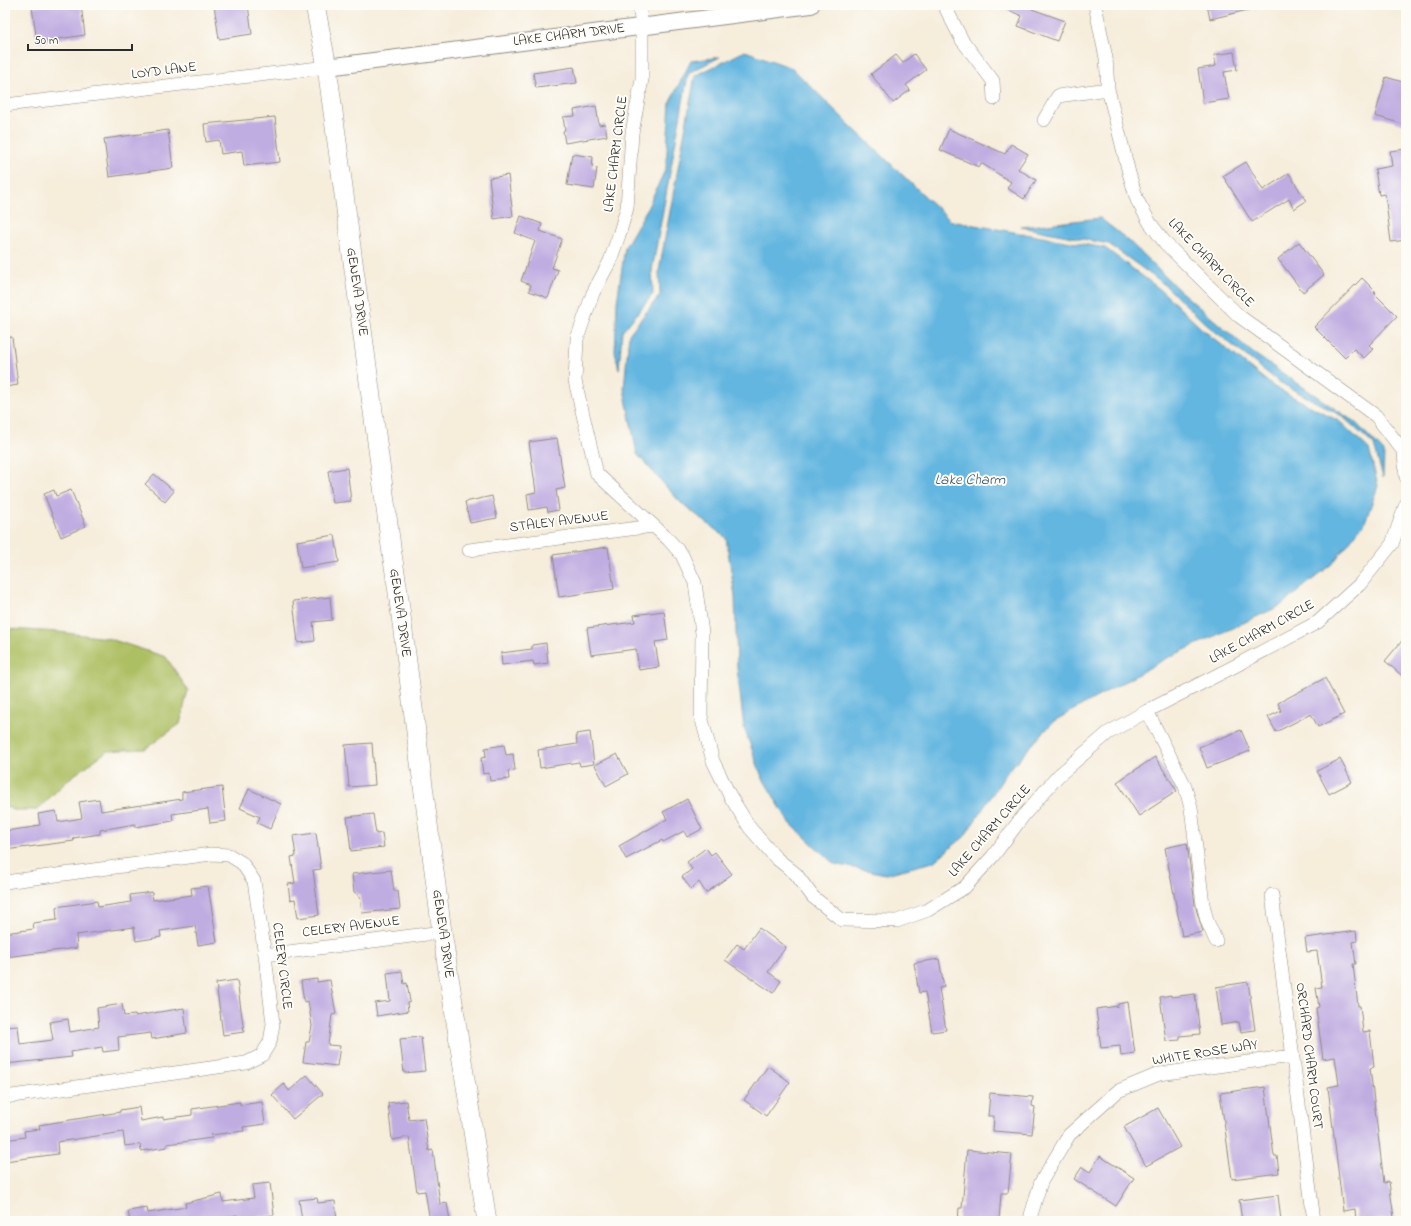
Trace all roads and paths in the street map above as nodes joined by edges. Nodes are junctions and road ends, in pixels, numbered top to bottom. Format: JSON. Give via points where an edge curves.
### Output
{"nodes":[{"id":1,"x":315,"y":5,"type":"edge"},
{"id":2,"x":639,"y":5,"type":"edge"},
{"id":3,"x":811,"y":5,"type":"edge"},
{"id":4,"x":944,"y":5,"type":"edge"},
{"id":5,"x":1095,"y":5,"type":"edge"},
{"id":6,"x":642,"y":26,"type":"junction"},
{"id":7,"x":327,"y":67,"type":"junction"},
{"id":8,"x":1108,"y":89,"type":"junction"},
{"id":9,"x":994,"y":99,"type":"dead end"},
{"id":10,"x":5,"y":105,"type":"edge"},
{"id":11,"x":1044,"y":120,"type":"dead end"},
{"id":12,"x":1406,"y":477,"type":"edge"},
{"id":13,"x":1406,"y":504,"type":"edge"},
{"id":14,"x":653,"y":526,"type":"junction"},
{"id":15,"x":469,"y":550,"type":"dead end"},
{"id":16,"x":1147,"y":711,"type":"junction"},
{"id":17,"x":5,"y":882,"type":"edge"},
{"id":18,"x":1272,"y":895,"type":"dead end"},
{"id":19,"x":442,"y":932,"type":"junction"},
{"id":20,"x":1216,"y":941,"type":"dead end"},
{"id":21,"x":265,"y":955,"type":"junction"},
{"id":22,"x":1292,"y":1056,"type":"junction"},
{"id":23,"x":5,"y":1097,"type":"edge"},
{"id":24,"x":487,"y":1221,"type":"edge"},
{"id":25,"x":1030,"y":1221,"type":"edge"},
{"id":26,"x":1314,"y":1221,"type":"edge"}],
"edges":[{"from":1,"to":7,"type":"main road","name":"GENEVA DRIVE"},
{"from":2,"to":6,"type":"street","name":"LAKE CHARM CIRCLE"},
{"from":3,"to":6,"type":"street","name":"LAKE CHARM DRIVE"},
{"from":4,"to":9,"type":"street","via":[[962,40],[993,81]]},
{"from":5,"to":8,"type":"street","name":"LAKE CHARM CIRCLE","via":[[1106,58]]},
{"from":6,"to":7,"type":"street","name":"LAKE CHARM DRIVE"},
{"from":6,"to":14,"type":"street","name":"LAKE CHARM CIRCLE","via":[[642,79],[632,133],[627,208],[610,261],[593,293],[577,339],[575,381],[597,474]]},
{"from":7,"to":10,"type":"street","name":"LOYD LANE"},
{"from":7,"to":19,"type":"main road","name":"GENEVA DRIVE"},
{"from":8,"to":11,"type":"street","via":[[1058,96]]},
{"from":8,"to":12,"type":"street","name":"LAKE CHARM CIRCLE","via":[[1137,200],[1166,244],[1239,316],[1376,416],[1404,452]]},
{"from":13,"to":16,"type":"street","name":"LAKE CHARM CIRCLE","via":[[1392,544],[1360,584],[1318,622]]},
{"from":14,"to":15,"type":"street","name":"STALEY AVENUE"},
{"from":14,"to":16,"type":"street","name":"LAKE CHARM CIRCLE","via":[[682,555],[695,583],[702,633],[701,716],[713,761],[730,796],[750,828],[776,858],[796,874],[813,897],[842,920],[897,921],[928,910],[965,887],[1058,776],[1108,733]]},
{"from":16,"to":20,"type":"street","via":[[1186,786],[1203,904]]},
{"from":17,"to":21,"type":"street","name":"CELERY CIRCLE","via":[[211,854],[229,855],[242,863],[254,881]]},
{"from":18,"to":22,"type":"street","name":"ORCHARD CHARM COURT"},
{"from":19,"to":21,"type":"street","name":"CELERY AVENUE"},
{"from":19,"to":24,"type":"main road","name":"GENEVA DRIVE"},
{"from":21,"to":23,"type":"street","name":"CELERY CIRCLE","via":[[273,1024],[270,1042],[262,1055],[246,1063]]},
{"from":22,"to":25,"type":"street","name":"WHITE ROSE WAY","via":[[1159,1074],[1118,1091],[1069,1135],[1041,1182]]},
{"from":22,"to":26,"type":"street","name":"ORCHARD CHARM COURT"}]}
